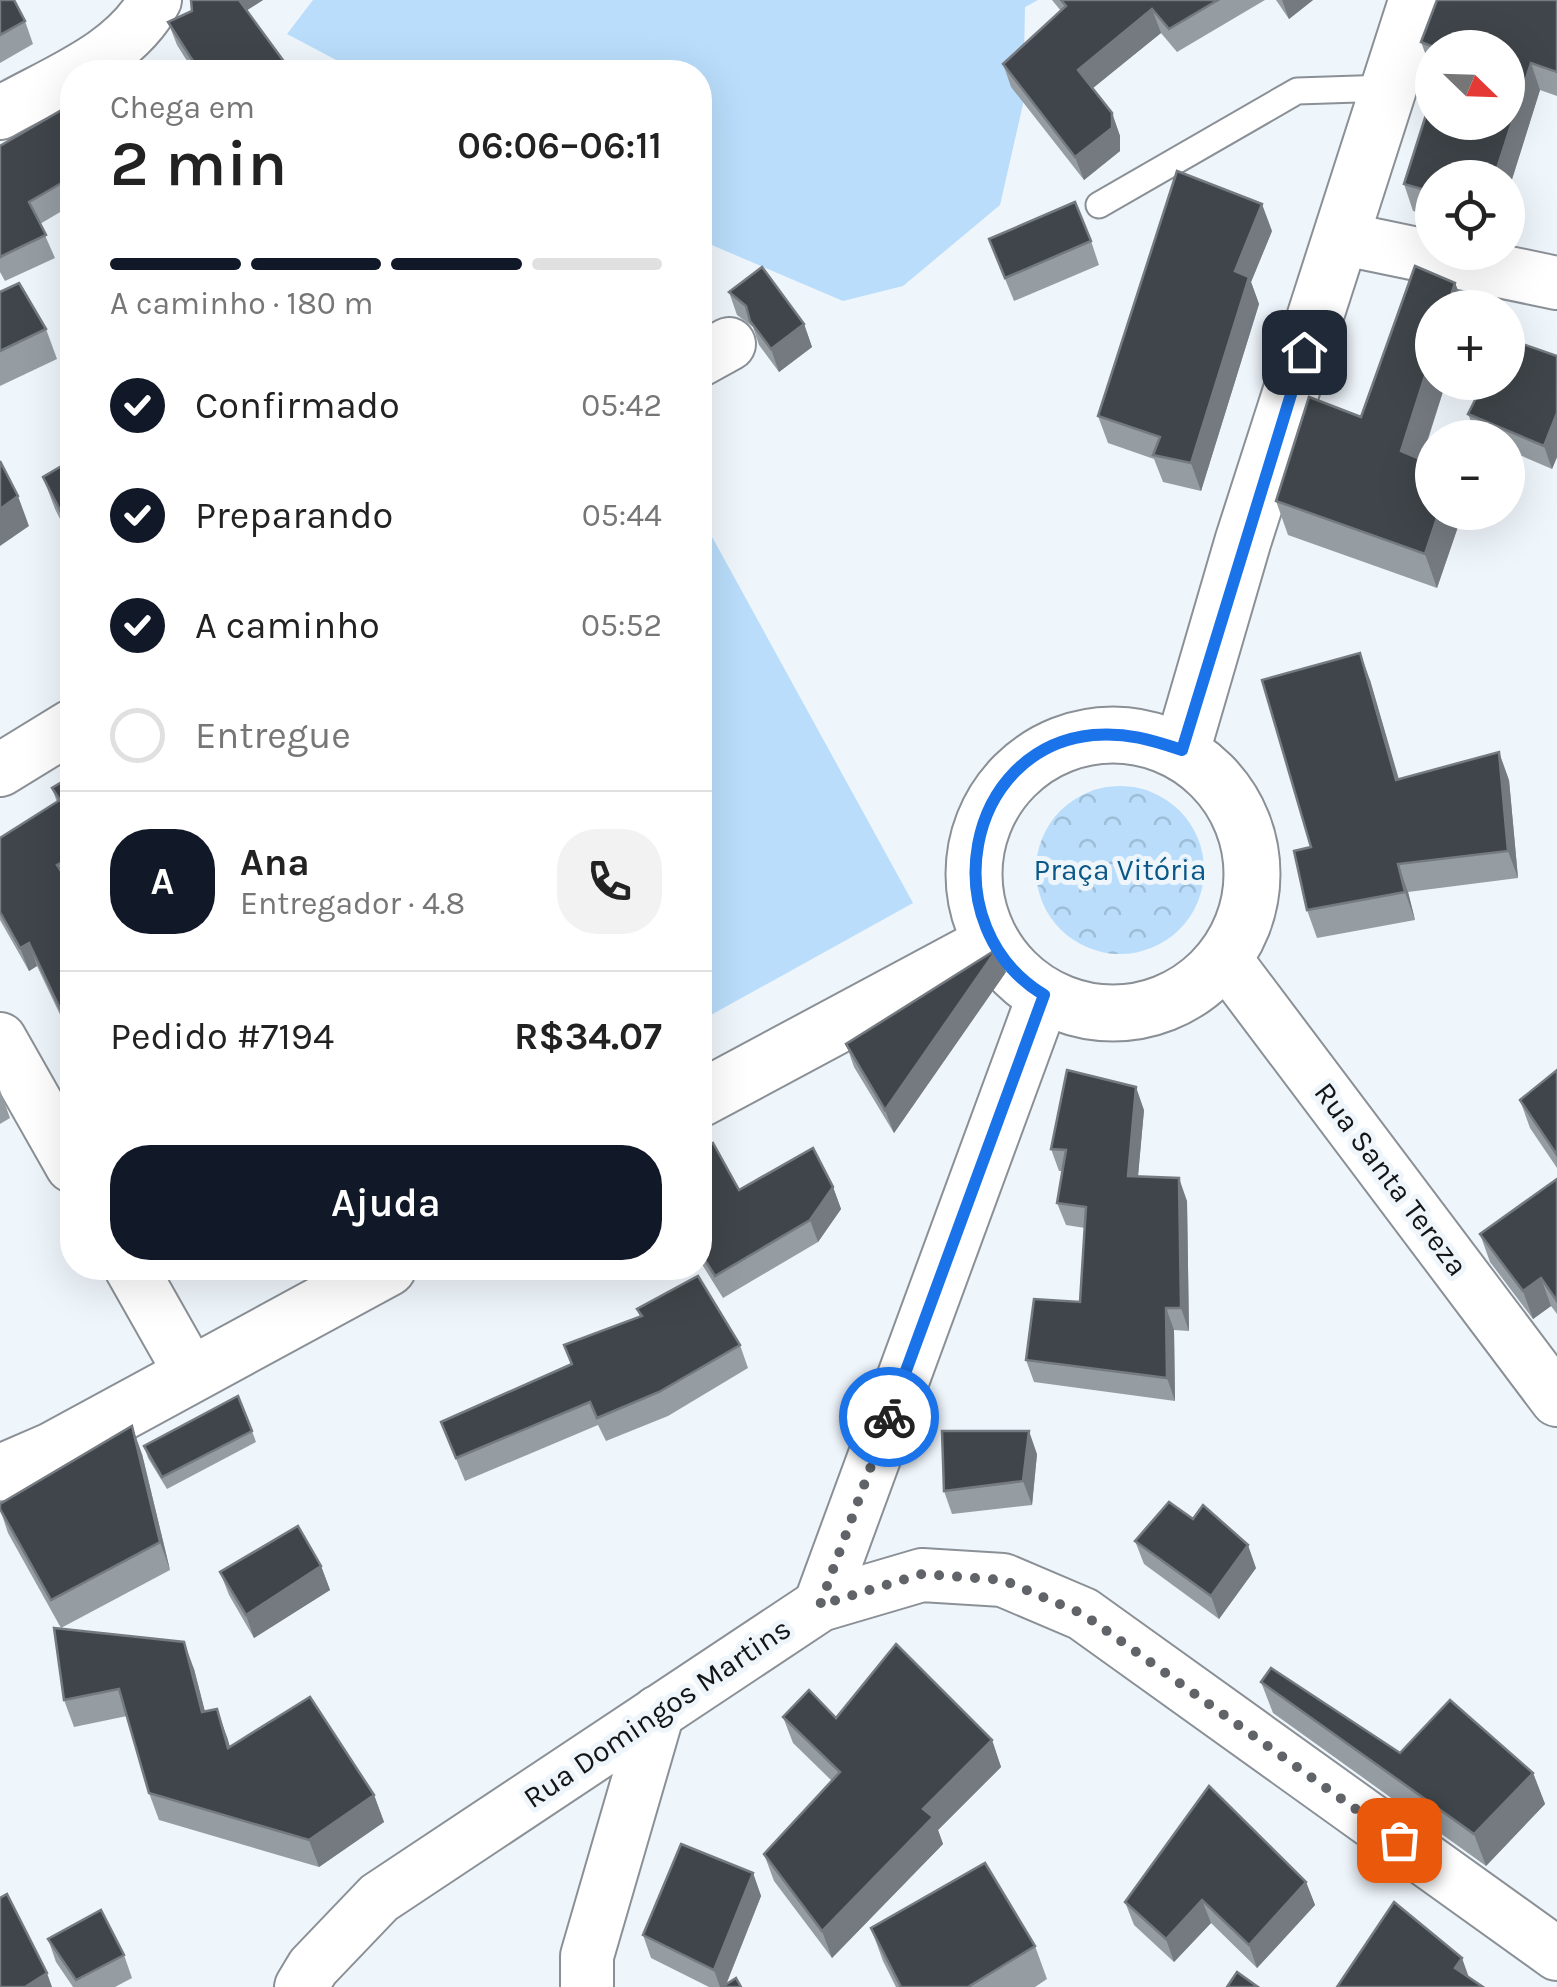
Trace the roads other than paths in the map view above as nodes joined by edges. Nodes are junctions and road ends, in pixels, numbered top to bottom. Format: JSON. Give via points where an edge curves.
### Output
{"nodes":[{"id":1,"x":154,"y":0,"type":"edge"},
{"id":2,"x":1417,"y":0,"type":"edge"},
{"id":3,"x":93,"y":60,"type":"edge"},
{"id":4,"x":60,"y":79,"type":"edge"},
{"id":5,"x":1388,"y":88,"type":"junction"},
{"id":6,"x":0,"y":113,"type":"edge"},
{"id":7,"x":1099,"y":205,"type":"dead end"},
{"id":8,"x":1340,"y":238,"type":"junction"},
{"id":9,"x":1557,"y":283,"type":"edge"},
{"id":10,"x":60,"y":733,"type":"edge"},
{"id":11,"x":1182,"y":750,"type":"junction"},
{"id":12,"x":0,"y":770,"type":"edge"},
{"id":13,"x":991,"y":942,"type":"junction"},
{"id":14,"x":1225,"y":959,"type":"junction"},
{"id":15,"x":1044,"y":995,"type":"junction"},
{"id":16,"x":0,"y":1039,"type":"edge"},
{"id":17,"x":712,"y":1093,"type":"edge"},
{"id":18,"x":60,"y":1145,"type":"edge"},
{"id":19,"x":137,"y":1280,"type":"edge"},
{"id":20,"x":366,"y":1280,"type":"edge"},
{"id":21,"x":191,"y":1374,"type":"junction"},
{"id":22,"x":1557,"y":1400,"type":"edge"},
{"id":23,"x":0,"y":1473,"type":"edge"},
{"id":24,"x":820,"y":1605,"type":"junction"},
{"id":25,"x":658,"y":1712,"type":"junction"},
{"id":26,"x":1557,"y":1954,"type":"edge"},
{"id":27,"x":301,"y":1987,"type":"edge"},
{"id":28,"x":587,"y":1987,"type":"edge"}],
"edges":[{"from":1,"to":3,"type":"street","via":[[142,24]]},
{"from":2,"to":5,"type":"street"},
{"from":4,"to":6,"type":"street"},
{"from":5,"to":7,"type":"lane","via":[[1296,91]]},
{"from":5,"to":8,"type":"street"},
{"from":8,"to":9,"type":"street"},
{"from":8,"to":11,"type":"street"},
{"from":10,"to":12,"type":"street"},
{"from":11,"to":13,"type":"street","via":[[1137,734],[1089,735],[1044,752],[1010,779],[986,816],[974,858],[976,902]]},
{"from":11,"to":14,"type":"street","via":[[1220,781],[1244,822],[1254,869],[1247,917]]},
{"from":13,"to":15,"type":"street","via":[[1006,966]]},
{"from":13,"to":17,"type":"street"},
{"from":14,"to":15,"type":"street","via":[[1192,990],[1152,1009],[1108,1014]]},
{"from":14,"to":22,"type":"street","name":"Rua Santa Tereza"},
{"from":15,"to":24,"type":"street"},
{"from":16,"to":18,"type":"street"},
{"from":19,"to":21,"type":"street"},
{"from":20,"to":21,"type":"street"},
{"from":21,"to":23,"type":"street"},
{"from":24,"to":25,"type":"street","name":"Rua Domingos Martins"},
{"from":24,"to":26,"type":"street","name":"Rua Domingos Martins","via":[[922,1574],[1003,1580],[1083,1614]]},
{"from":25,"to":27,"type":"street","name":"Rua Domingos Martins","via":[[379,1898]]},
{"from":25,"to":28,"type":"street","via":[[587,1956]]}]}
